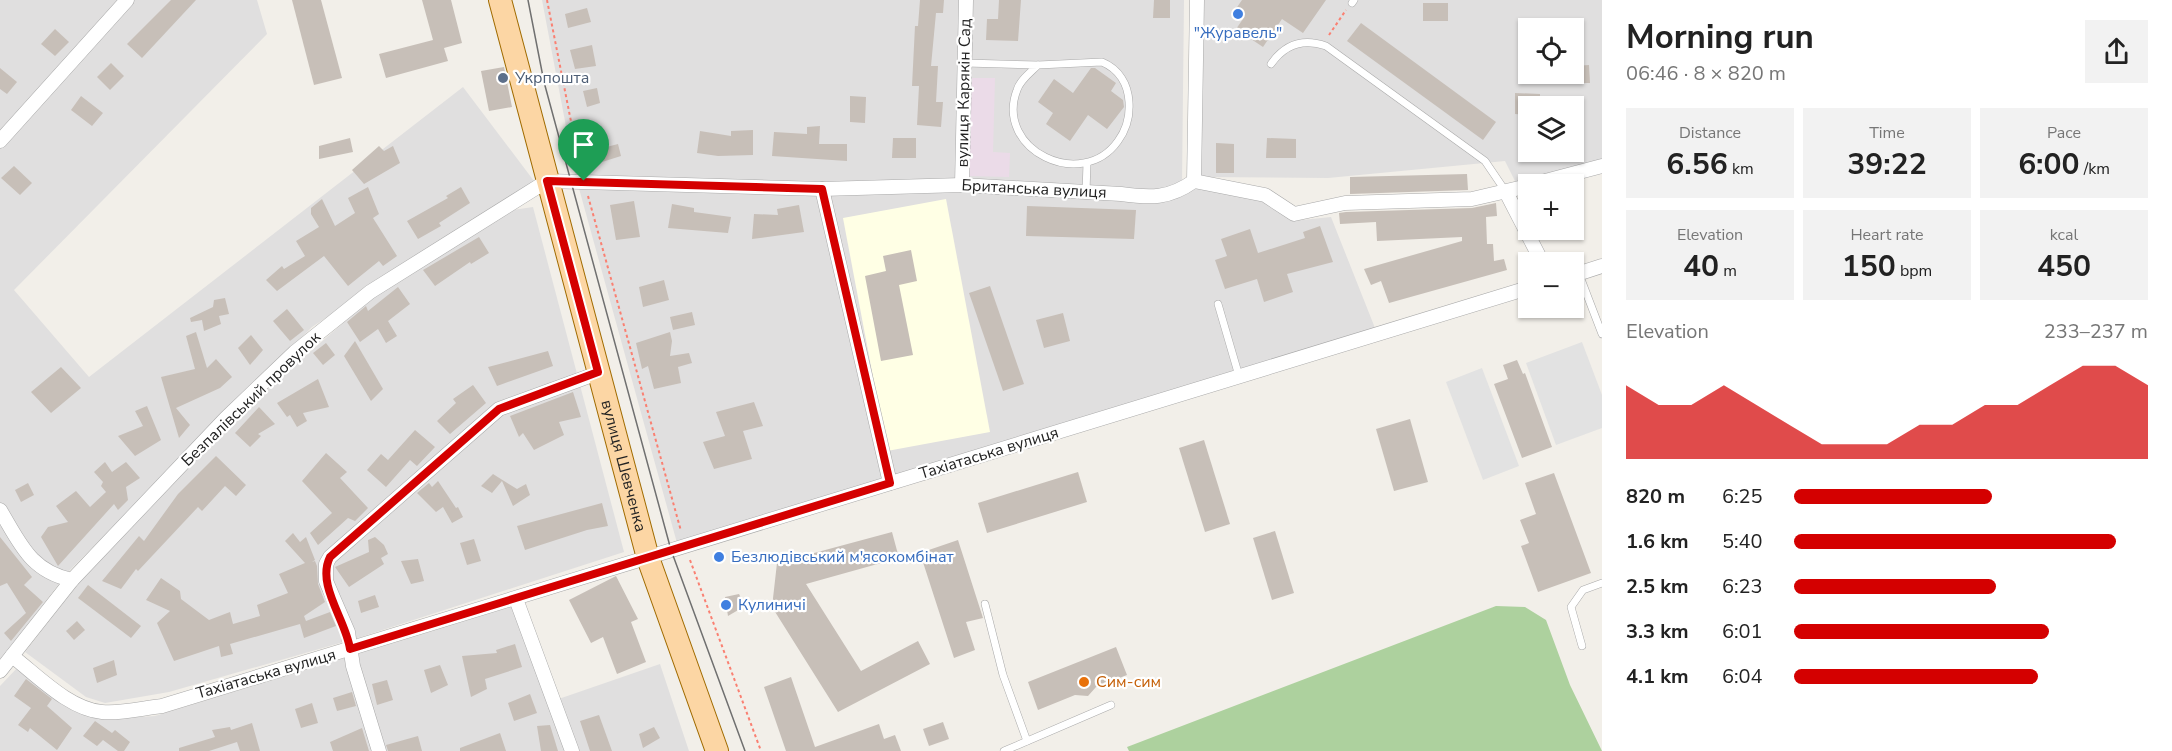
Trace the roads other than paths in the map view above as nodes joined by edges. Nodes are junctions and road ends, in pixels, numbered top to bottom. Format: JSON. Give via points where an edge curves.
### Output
{"nodes":[{"id":1,"x":127,"y":0,"type":"edge"},
{"id":2,"x":500,"y":0,"type":"edge"},
{"id":3,"x":966,"y":0,"type":"edge"},
{"id":4,"x":1197,"y":0,"type":"edge"},
{"id":5,"x":966,"y":63,"type":"junction"},
{"id":6,"x":1271,"y":64,"type":"dead end"},
{"id":7,"x":1038,"y":65,"type":"junction"},
{"id":8,"x":0,"y":141,"type":"edge"},
{"id":9,"x":1087,"y":163,"type":"junction"},
{"id":10,"x":1602,"y":166,"type":"edge"},
{"id":11,"x":1572,"y":174,"type":"edge"},
{"id":12,"x":547,"y":181,"type":"junction"},
{"id":13,"x":1194,"y":182,"type":"junction"},
{"id":14,"x":962,"y":185,"type":"junction"},
{"id":15,"x":822,"y":189,"type":"junction"},
{"id":16,"x":1518,"y":189,"type":"edge"},
{"id":17,"x":1086,"y":192,"type":"junction"},
{"id":18,"x":1506,"y":192,"type":"junction"},
{"id":19,"x":1537,"y":252,"type":"edge"},
{"id":20,"x":1602,"y":266,"type":"edge"},
{"id":21,"x":1584,"y":272,"type":"edge"},
{"id":22,"x":1518,"y":291,"type":"edge"},
{"id":23,"x":1584,"y":292,"type":"edge"},
{"id":24,"x":1218,"y":304,"type":"dead end"},
{"id":25,"x":1602,"y":334,"type":"edge"},
{"id":26,"x":598,"y":372,"type":"junction"},
{"id":27,"x":1239,"y":376,"type":"junction"},
{"id":28,"x":890,"y":483,"type":"junction"},
{"id":29,"x":0,"y":510,"type":"edge"},
{"id":30,"x":648,"y":558,"type":"junction"},
{"id":31,"x":72,"y":580,"type":"junction"},
{"id":32,"x":1602,"y":583,"type":"edge"},
{"id":33,"x":516,"y":599,"type":"junction"},
{"id":34,"x":985,"y":604,"type":"dead end"},
{"id":35,"x":1582,"y":646,"type":"dead end"},
{"id":36,"x":350,"y":649,"type":"junction"},
{"id":37,"x":12,"y":656,"type":"junction"},
{"id":38,"x":0,"y":671,"type":"edge"},
{"id":39,"x":1112,"y":705,"type":"dead end"},
{"id":40,"x":1027,"y":741,"type":"junction"},
{"id":41,"x":379,"y":751,"type":"edge"},
{"id":42,"x":572,"y":751,"type":"edge"},
{"id":43,"x":717,"y":751,"type":"edge"},
{"id":44,"x":1004,"y":751,"type":"edge"}],
"edges":[{"from":1,"to":8,"type":"street"},
{"from":2,"to":12,"type":"main road","name":"вулиця Шевченка"},
{"from":3,"to":5,"type":"street","name":"вулиця Карякін Сад"},
{"from":4,"to":13,"type":"street"},
{"from":5,"to":7,"type":"lane"},
{"from":5,"to":14,"type":"street","name":"вулиця Карякін Сад"},
{"from":6,"to":18,"type":"lane","via":[[1289,46],[1301,42],[1322,44],[1485,161]]},
{"from":7,"to":9,"type":"lane","via":[[1017,89],[1014,111],[1020,133],[1043,158],[1064,165]]},
{"from":7,"to":9,"type":"lane","via":[[1102,62],[1124,81],[1129,103],[1126,126],[1107,153]]},
{"from":9,"to":17,"type":"lane"},
{"from":10,"to":11,"type":"street"},
{"from":12,"to":15,"type":"street","name":"Британська вулиця"},
{"from":12,"to":26,"type":"main road","name":"вулиця Шевченка"},
{"from":12,"to":31,"type":"street","name":"Безпалівський провулок","via":[[370,292],[295,352],[226,418]]},
{"from":13,"to":17,"type":"street","name":"Британська вулиця","via":[[1162,197]]},
{"from":13,"to":18,"type":"street","via":[[1265,195],[1294,214],[1345,203],[1472,199]]},
{"from":14,"to":15,"type":"street","name":"Британська вулиця"},
{"from":14,"to":17,"type":"street","name":"Британська вулиця"},
{"from":15,"to":28,"type":"street"},
{"from":16,"to":18,"type":"street"},
{"from":18,"to":19,"type":"street"},
{"from":20,"to":21,"type":"street"},
{"from":22,"to":27,"type":"street","name":"Тахіатаська вулиця"},
{"from":23,"to":25,"type":"lane"},
{"from":24,"to":27,"type":"lane"},
{"from":26,"to":30,"type":"main road","name":"вулиця Шевченка"},
{"from":26,"to":36,"type":"street","via":[[499,409],[330,557],[326,581],[348,632]]},
{"from":27,"to":28,"type":"street","name":"Тахіатаська вулиця"},
{"from":28,"to":30,"type":"street","name":"Тахіатаська вулиця"},
{"from":29,"to":31,"type":"street","via":[[28,556],[40,568]]},
{"from":30,"to":33,"type":"street","name":"Тахіатаська вулиця"},
{"from":30,"to":43,"type":"main road","name":"вулиця Шевченка"},
{"from":31,"to":37,"type":"street","name":"Безпалівський провулок"},
{"from":32,"to":35,"type":"lane","via":[[1579,594],[1571,607]]},
{"from":33,"to":36,"type":"street","name":"Тахіатаська вулиця"},
{"from":33,"to":42,"type":"street"},
{"from":34,"to":40,"type":"lane","via":[[1003,675]]},
{"from":36,"to":37,"type":"street","name":"Тахіатаська вулиця","via":[[162,706],[104,712],[74,703]]},
{"from":36,"to":41,"type":"street"},
{"from":37,"to":38,"type":"street","name":"Безпалівський провулок"},
{"from":39,"to":40,"type":"lane"},
{"from":40,"to":44,"type":"lane"}]}
